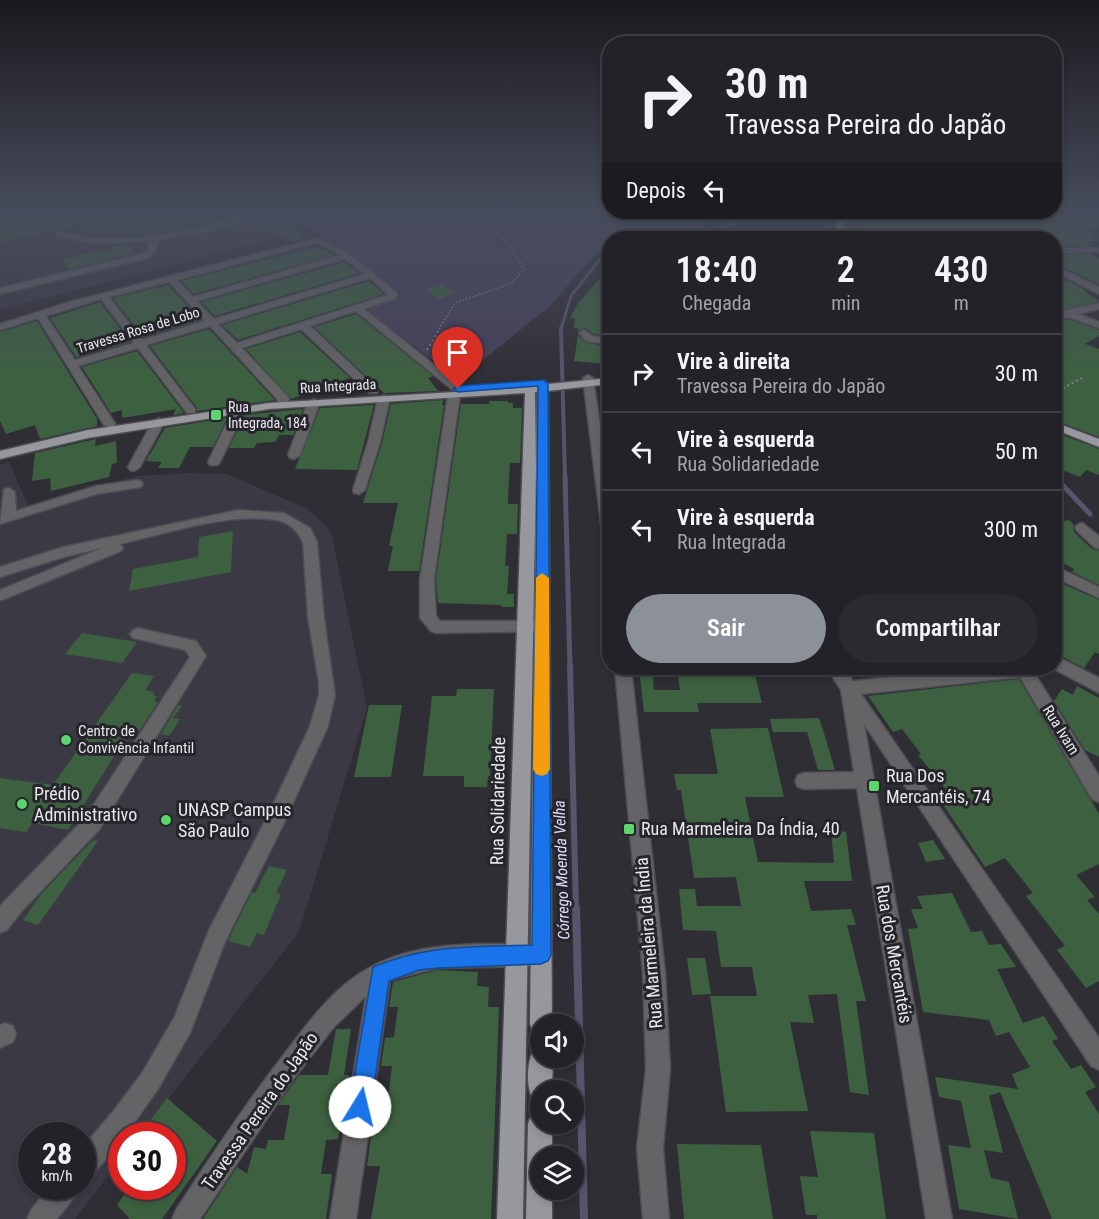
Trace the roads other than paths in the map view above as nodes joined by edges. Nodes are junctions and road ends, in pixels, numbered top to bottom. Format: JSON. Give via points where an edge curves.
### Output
{"nodes":[{"id":1,"x":88,"y":270,"type":"edge"},
{"id":2,"x":209,"y":270,"type":"edge"},
{"id":3,"x":297,"y":270,"type":"edge"},
{"id":4,"x":364,"y":270,"type":"edge"},
{"id":5,"x":1062,"y":271,"type":"edge"},
{"id":6,"x":370,"y":275,"type":"junction"},
{"id":7,"x":172,"y":280,"type":"junction"},
{"id":8,"x":0,"y":291,"type":"edge"},
{"id":9,"x":1099,"y":291,"type":"edge"},
{"id":10,"x":104,"y":297,"type":"junction"},
{"id":11,"x":191,"y":300,"type":"junction"},
{"id":12,"x":1099,"y":306,"type":"edge"},
{"id":13,"x":358,"y":308,"type":"junction"},
{"id":14,"x":1065,"y":313,"type":"junction"},
{"id":15,"x":1062,"y":314,"type":"edge"},
{"id":16,"x":41,"y":315,"type":"junction"},
{"id":17,"x":212,"y":322,"type":"junction"},
{"id":18,"x":1099,"y":325,"type":"edge"},
{"id":19,"x":303,"y":326,"type":"junction"},
{"id":20,"x":0,"y":327,"type":"edge"},
{"id":21,"x":585,"y":333,"type":"dead end"},
{"id":22,"x":602,"y":340,"type":"edge"},
{"id":23,"x":139,"y":343,"type":"junction"},
{"id":24,"x":235,"y":347,"type":"junction"},
{"id":25,"x":73,"y":364,"type":"junction"},
{"id":26,"x":602,"y":377,"type":"edge"},
{"id":27,"x":584,"y":381,"type":"junction"},
{"id":28,"x":602,"y":381,"type":"edge"},
{"id":29,"x":542,"y":385,"type":"junction"},
{"id":30,"x":373,"y":391,"type":"junction"},
{"id":31,"x":456,"y":392,"type":"junction"},
{"id":32,"x":384,"y":398,"type":"junction"},
{"id":33,"x":283,"y":401,"type":"junction"},
{"id":34,"x":314,"y":402,"type":"junction"},
{"id":35,"x":239,"y":410,"type":"junction"},
{"id":36,"x":191,"y":411,"type":"junction"},
{"id":37,"x":159,"y":421,"type":"junction"},
{"id":38,"x":110,"y":425,"type":"junction"},
{"id":39,"x":1062,"y":427,"type":"edge"},
{"id":40,"x":1099,"y":443,"type":"edge"},
{"id":41,"x":0,"y":449,"type":"edge"},
{"id":42,"x":0,"y":455,"type":"edge"},
{"id":43,"x":294,"y":455,"type":"dead end"},
{"id":44,"x":214,"y":462,"type":"dead end"},
{"id":45,"x":134,"y":467,"type":"dead end"},
{"id":46,"x":136,"y":484,"type":"dead end"},
{"id":47,"x":602,"y":489,"type":"edge"},
{"id":48,"x":359,"y":490,"type":"dead end"},
{"id":49,"x":9,"y":492,"type":"dead end"},
{"id":50,"x":4,"y":518,"type":"edge"},
{"id":51,"x":1082,"y":528,"type":"dead end"},
{"id":52,"x":158,"y":532,"type":"junction"},
{"id":53,"x":1099,"y":544,"type":"edge"},
{"id":54,"x":0,"y":572,"type":"edge"},
{"id":55,"x":1062,"y":578,"type":"edge"},
{"id":56,"x":1099,"y":593,"type":"edge"},
{"id":57,"x":2,"y":595,"type":"dead end"},
{"id":58,"x":534,"y":627,"type":"junction"},
{"id":59,"x":138,"y":634,"type":"dead end"},
{"id":60,"x":1062,"y":665,"type":"edge"},
{"id":61,"x":624,"y":675,"type":"edge"},
{"id":62,"x":839,"y":675,"type":"edge"},
{"id":63,"x":968,"y":675,"type":"edge"},
{"id":64,"x":1027,"y":675,"type":"edge"},
{"id":65,"x":1099,"y":686,"type":"edge"},
{"id":66,"x":849,"y":688,"type":"junction"},
{"id":67,"x":865,"y":780,"type":"junction"},
{"id":68,"x":804,"y":781,"type":"dead end"},
{"id":69,"x":1099,"y":793,"type":"edge"},
{"id":70,"x":0,"y":923,"type":"edge"},
{"id":71,"x":517,"y":955,"type":"junction"},
{"id":72,"x":541,"y":955,"type":"junction"},
{"id":73,"x":380,"y":974,"type":"junction"},
{"id":74,"x":541,"y":1014,"type":"edge"},
{"id":75,"x":1099,"y":1058,"type":"edge"},
{"id":76,"x":540,"y":1134,"type":"edge"},
{"id":77,"x":96,"y":1151,"type":"edge"},
{"id":78,"x":56,"y":1200,"type":"edge"},
{"id":79,"x":40,"y":1219,"type":"edge"},
{"id":80,"x":185,"y":1219,"type":"edge"},
{"id":81,"x":343,"y":1219,"type":"edge"},
{"id":82,"x":510,"y":1219,"type":"edge"},
{"id":83,"x":539,"y":1219,"type":"edge"},
{"id":84,"x":656,"y":1219,"type":"edge"},
{"id":85,"x":939,"y":1219,"type":"edge"}],
"edges":[{"from":1,"to":8,"type":"street"},
{"from":2,"to":7,"type":"street"},
{"from":3,"to":11,"type":"street"},
{"from":4,"to":6,"type":"street"},
{"from":5,"to":9,"type":"street"},
{"from":6,"to":13,"type":"street","via":[[393,295]]},
{"from":6,"to":17,"type":"street","name":"Travessa Rosa de Lobo"},
{"from":7,"to":10,"type":"street"},
{"from":7,"to":11,"type":"street"},
{"from":10,"to":16,"type":"street"},
{"from":10,"to":23,"type":"street"},
{"from":11,"to":17,"type":"street"},
{"from":12,"to":14,"type":"street"},
{"from":13,"to":19,"type":"street"},
{"from":13,"to":31,"type":"street"},
{"from":14,"to":15,"type":"street"},
{"from":14,"to":18,"type":"street"},
{"from":16,"to":20,"type":"street"},
{"from":16,"to":25,"type":"street"},
{"from":17,"to":23,"type":"street","name":"Travessa Rosa de Lobo"},
{"from":17,"to":24,"type":"street"},
{"from":19,"to":24,"type":"street"},
{"from":19,"to":30,"type":"street"},
{"from":21,"to":22,"type":"street","via":[[590,339]]},
{"from":23,"to":25,"type":"street","name":"Travessa Rosa de Lobo"},
{"from":23,"to":36,"type":"street"},
{"from":24,"to":33,"type":"street"},
{"from":25,"to":38,"type":"street"},
{"from":26,"to":27,"type":"main road","name":"Rua Integrada"},
{"from":27,"to":28,"type":"main road","name":"Rua Integrada"},
{"from":27,"to":29,"type":"main road","name":"Rua Integrada"},
{"from":27,"to":47,"type":"street"},
{"from":29,"to":31,"type":"main road","name":"Rua Integrada"},
{"from":29,"to":58,"type":"main road","name":"Rua Solidariedade"},
{"from":30,"to":31,"type":"main road","name":"Rua Integrada"},
{"from":30,"to":33,"type":"main road","name":"Rua Integrada"},
{"from":31,"to":32,"type":"main road","name":"Rua Integrada"},
{"from":31,"to":58,"type":"street","via":[[427,579],[428,618],[436,627]]},
{"from":32,"to":34,"type":"main road","name":"Rua Integrada"},
{"from":32,"to":48,"type":"street"},
{"from":33,"to":34,"type":"main road","name":"Rua Integrada"},
{"from":33,"to":35,"type":"main road","name":"Rua Integrada"},
{"from":33,"to":36,"type":"main road","name":"Rua Integrada"},
{"from":34,"to":43,"type":"street"},
{"from":35,"to":37,"type":"main road","name":"Rua Integrada"},
{"from":35,"to":44,"type":"street"},
{"from":36,"to":38,"type":"main road","name":"Rua Integrada"},
{"from":37,"to":42,"type":"main road","name":"Rua Integrada"},
{"from":37,"to":45,"type":"street"},
{"from":38,"to":41,"type":"main road","name":"Rua Integrada"},
{"from":39,"to":40,"type":"main road"},
{"from":46,"to":50,"type":"street","via":[[96,490]]},
{"from":49,"to":50,"type":"street"},
{"from":51,"to":53,"type":"street"},
{"from":52,"to":54,"type":"street","via":[[63,552]]},
{"from":52,"to":57,"type":"street"},
{"from":52,"to":77,"type":"street","via":[[256,514],[284,517],[303,528],[310,542],[327,695],[312,744],[216,938],[182,1025],[150,1081]]},
{"from":55,"to":56,"type":"street"},
{"from":58,"to":71,"type":"main road","name":"Rua Solidariedade"},
{"from":58,"to":72,"type":"main road","name":"Rua Solidariedade"},
{"from":59,"to":70,"type":"street","via":[[190,645],[198,656],[92,824]]},
{"from":60,"to":65,"type":"street"},
{"from":61,"to":84,"type":"street","name":"Rua Marmeleira da Índia","via":[[654,973],[658,1070],[650,1148]]},
{"from":62,"to":66,"type":"street"},
{"from":63,"to":66,"type":"street"},
{"from":64,"to":69,"type":"street","name":"Rua Ivam"},
{"from":66,"to":67,"type":"street","name":"Rua dos Mercantéis"},
{"from":66,"to":75,"type":"street"},
{"from":67,"to":68,"type":"street"},
{"from":67,"to":85,"type":"street","name":"Rua dos Mercantéis"},
{"from":71,"to":72,"type":"street","name":"Travessa Pereira do Japão"},
{"from":71,"to":73,"type":"street","name":"Travessa Pereira do Japão","via":[[429,959]]},
{"from":71,"to":82,"type":"main road","name":"Rua Solidariedade"},
{"from":72,"to":74,"type":"main road","name":"Rua Solidariedade"},
{"from":73,"to":80,"type":"street","name":"Travessa Pereira do Japão","via":[[354,992],[316,1031]]},
{"from":73,"to":81,"type":"street"},
{"from":76,"to":83,"type":"main road"},
{"from":78,"to":79,"type":"street"}]}
